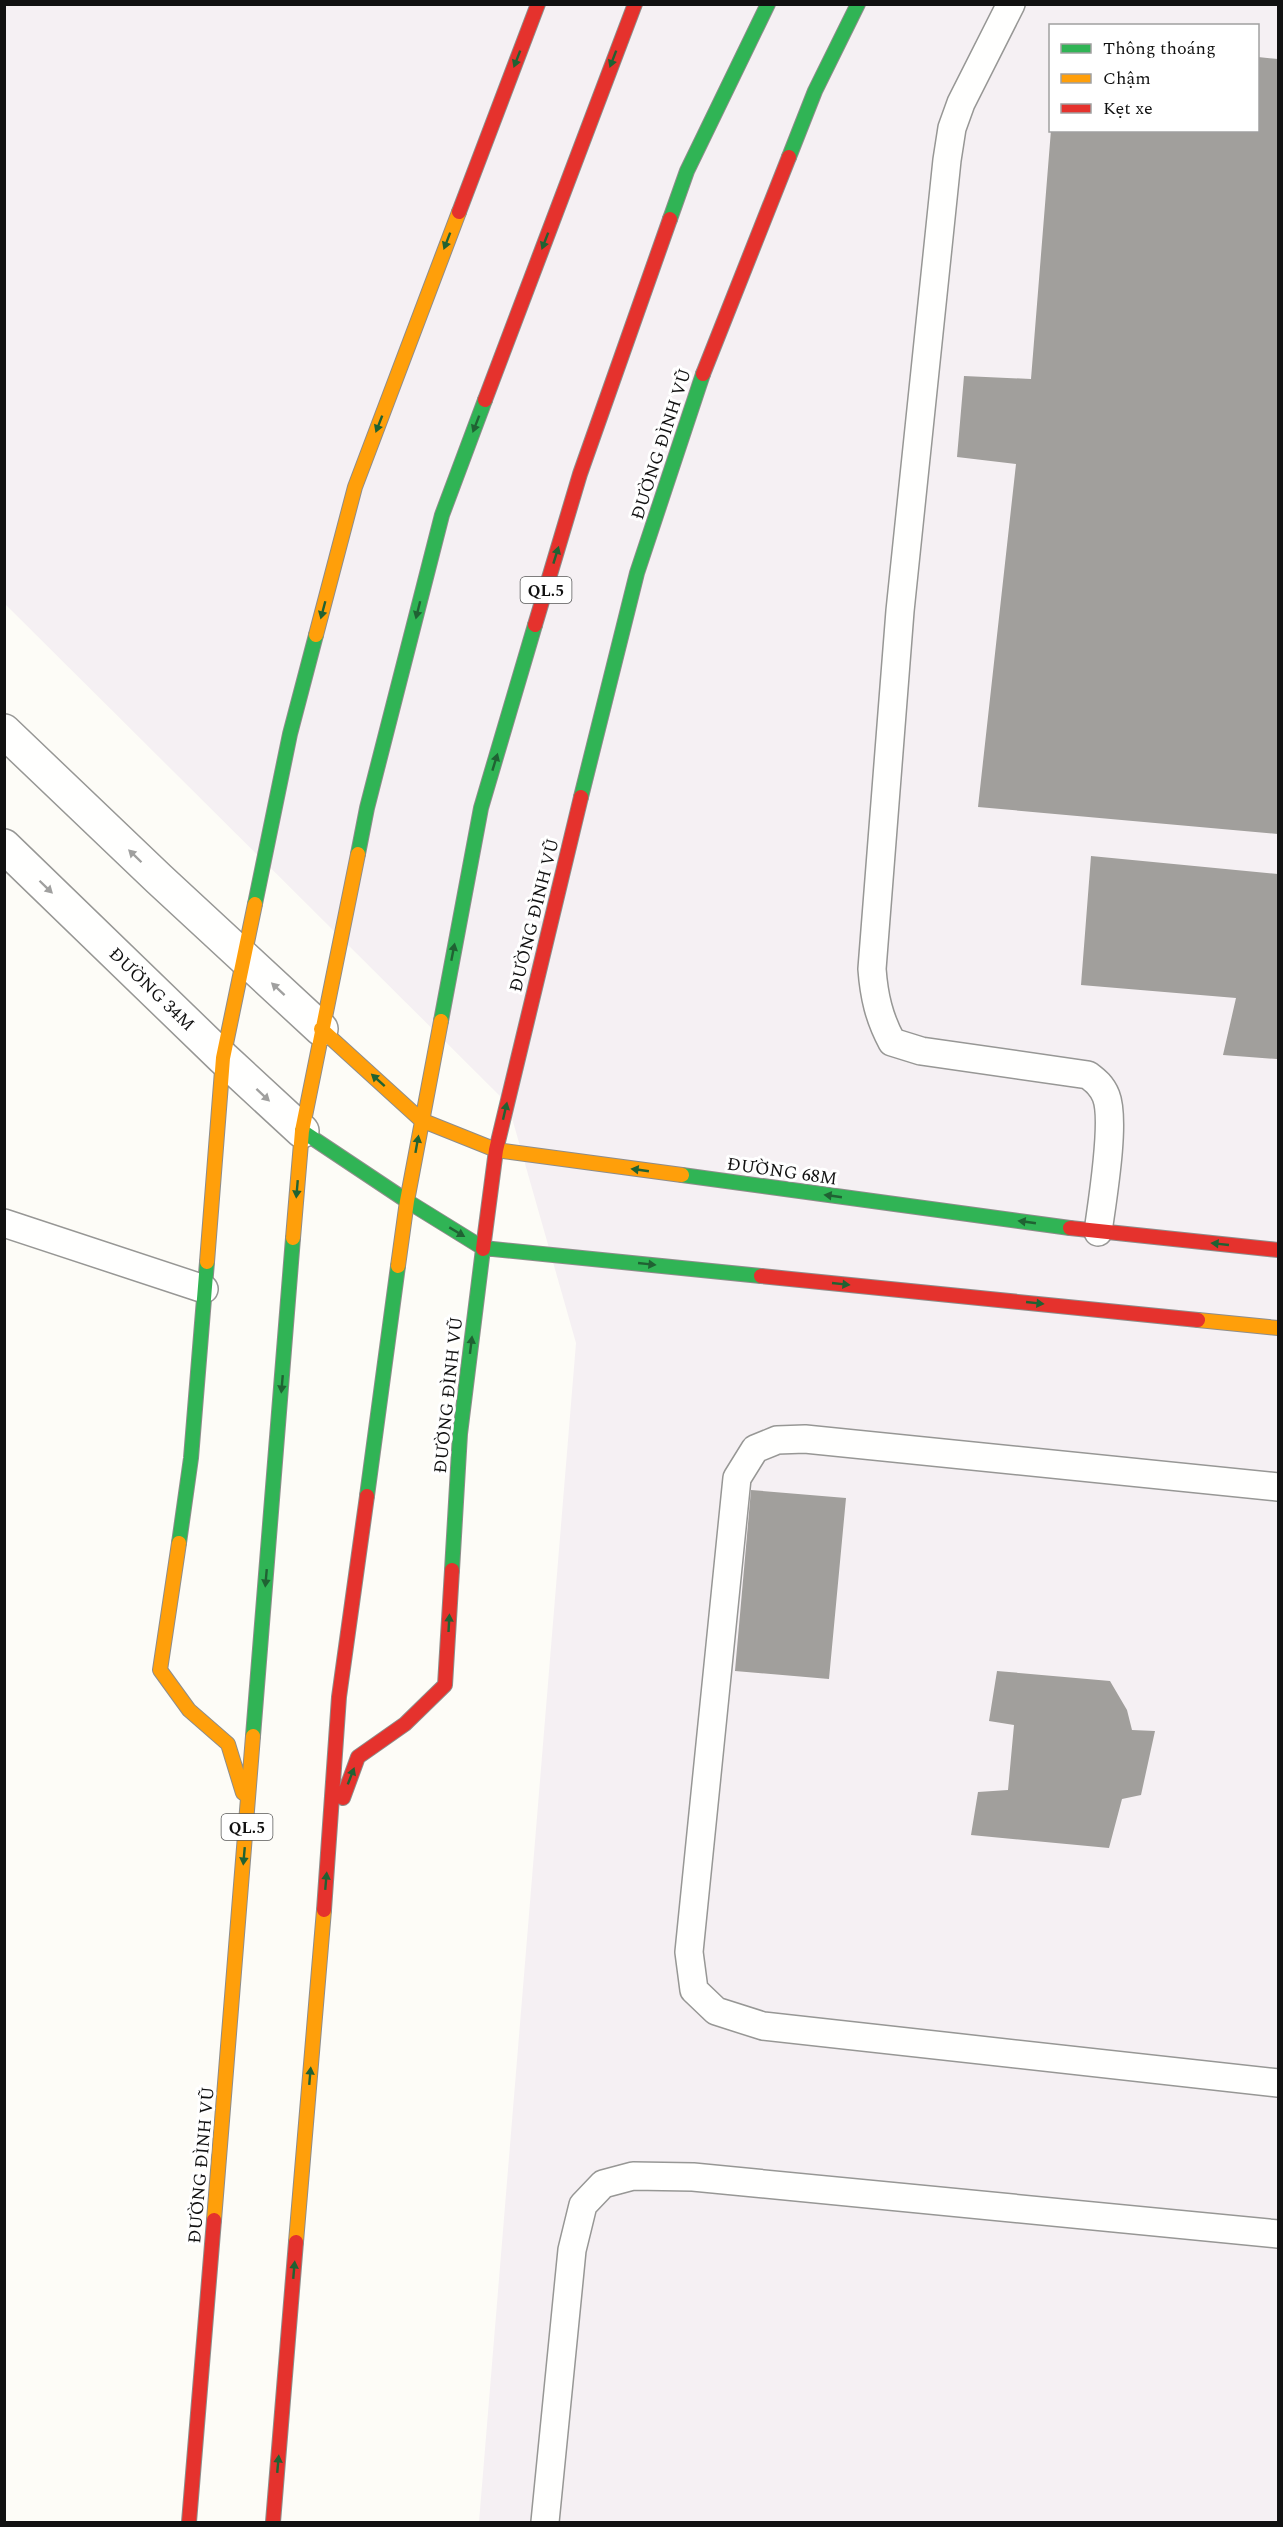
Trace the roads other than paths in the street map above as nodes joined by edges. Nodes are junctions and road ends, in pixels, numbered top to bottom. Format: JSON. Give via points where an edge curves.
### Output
{"nodes":[{"id":1,"x":538,"y":4,"type":"edge"},
{"id":2,"x":635,"y":4,"type":"edge"},
{"id":3,"x":768,"y":4,"type":"edge"},
{"id":4,"x":858,"y":4,"type":"edge"},
{"id":5,"x":1011,"y":4,"type":"edge"},
{"id":6,"x":4,"y":731,"type":"edge"},
{"id":7,"x":4,"y":846,"type":"edge"},
{"id":8,"x":245,"y":958,"type":"junction"},
{"id":9,"x":321,"y":1029,"type":"junction"},
{"id":10,"x":223,"y":1058,"type":"junction"},
{"id":11,"x":421,"y":1120,"type":"junction"},
{"id":12,"x":302,"y":1131,"type":"junction"},
{"id":13,"x":496,"y":1150,"type":"junction"},
{"id":14,"x":407,"y":1201,"type":"junction"},
{"id":15,"x":4,"y":1223,"type":"edge"},
{"id":16,"x":1098,"y":1232,"type":"junction"},
{"id":17,"x":483,"y":1248,"type":"junction"},
{"id":18,"x":1278,"y":1250,"type":"edge"},
{"id":19,"x":204,"y":1289,"type":"junction"},
{"id":20,"x":1278,"y":1328,"type":"edge"},
{"id":21,"x":1278,"y":1487,"type":"edge"},
{"id":22,"x":248,"y":1810,"type":"junction"},
{"id":23,"x":330,"y":1830,"type":"junction"},
{"id":24,"x":1278,"y":2083,"type":"edge"},
{"id":25,"x":1278,"y":2234,"type":"edge"},
{"id":26,"x":189,"y":2523,"type":"edge"},
{"id":27,"x":273,"y":2523,"type":"edge"},
{"id":28,"x":545,"y":2523,"type":"edge"}],
"edges":[{"from":1,"to":8,"type":"main road","name":"ĐƯỜNG ĐÌNH VŨ","one_way":true,"via":[[355,487],[290,734]]},
{"from":2,"to":9,"type":"main road","name":"ĐƯỜNG ĐÌNH VŨ","one_way":true,"via":[[442,515],[367,808]]},
{"from":11,"to":3,"type":"main road","name":"ĐƯỜNG ĐÌNH VŨ","number":"QL.5","one_way":true,"via":[[481,808],[580,474],[687,171]]},
{"from":13,"to":4,"type":"main road","name":"ĐƯỜNG ĐÌNH VŨ","one_way":true,"via":[[637,573],[705,368],[815,91]]},
{"from":5,"to":16,"type":"lane","via":[[961,103],[947,160],[900,611],[872,969],[881,1022],[892,1042],[921,1052],[1088,1075],[1100,1084],[1107,1098],[1110,1125]]},
{"from":8,"to":6,"type":"street","one_way":true},
{"from":7,"to":10,"type":"street","name":"ĐƯỜNG 34M","one_way":true},
{"from":9,"to":8,"type":"street","one_way":true},
{"from":8,"to":10,"type":"main road","name":"ĐƯỜNG ĐÌNH VŨ"},
{"from":11,"to":9,"type":"main road","name":"ĐƯỜNG 68M","one_way":true},
{"from":9,"to":12,"type":"main road","name":"ĐƯỜNG ĐÌNH VŨ"},
{"from":10,"to":12,"type":"street","name":"ĐƯỜNG 34M","one_way":true},
{"from":10,"to":19,"type":"main road","name":"ĐƯỜNG ĐÌNH VŨ"},
{"from":11,"to":13,"type":"main road","name":"ĐƯỜNG 68M"},
{"from":14,"to":11,"type":"main road","name":"ĐƯỜNG ĐÌNH VŨ","number":"QL.5","one_way":true},
{"from":12,"to":14,"type":"main road"},
{"from":12,"to":22,"type":"main road","name":"ĐƯỜNG ĐÌNH VŨ","number":"QL.5","one_way":true},
{"from":16,"to":13,"type":"main road","name":"ĐƯỜNG 68M","one_way":true},
{"from":13,"to":17,"type":"main road","name":"ĐƯỜNG ĐÌNH VŨ"},
{"from":14,"to":17,"type":"main road","one_way":true},
{"from":14,"to":23,"type":"main road","name":"ĐƯỜNG ĐÌNH VŨ","number":"QL.5","via":[[339,1697]]},
{"from":15,"to":19,"type":"lane"},
{"from":18,"to":16,"type":"main road","name":"ĐƯỜNG 68M","one_way":true},
{"from":17,"to":20,"type":"main road","one_way":true},
{"from":23,"to":17,"type":"main road","name":"ĐƯỜNG ĐÌNH VŨ","one_way":true,"via":[[358,1757],[405,1724],[445,1685],[460,1434]]},
{"from":19,"to":22,"type":"main road","name":"ĐƯỜNG ĐÌNH VŨ","via":[[191,1458],[160,1670],[189,1710],[228,1744]]},
{"from":21,"to":24,"type":"lane","via":[[805,1439],[777,1440],[755,1449],[737,1478],[689,1952],[694,1990],[716,2011],[763,2026]]},
{"from":22,"to":26,"type":"main road","name":"ĐƯỜNG ĐÌNH VŨ","number":"QL.5","one_way":true},
{"from":27,"to":23,"type":"main road","name":"ĐƯỜNG ĐÌNH VŨ","number":"QL.5","one_way":true},
{"from":25,"to":28,"type":"lane","via":[[693,2176],[633,2176],[603,2184],[583,2205],[572,2250]]}]}
